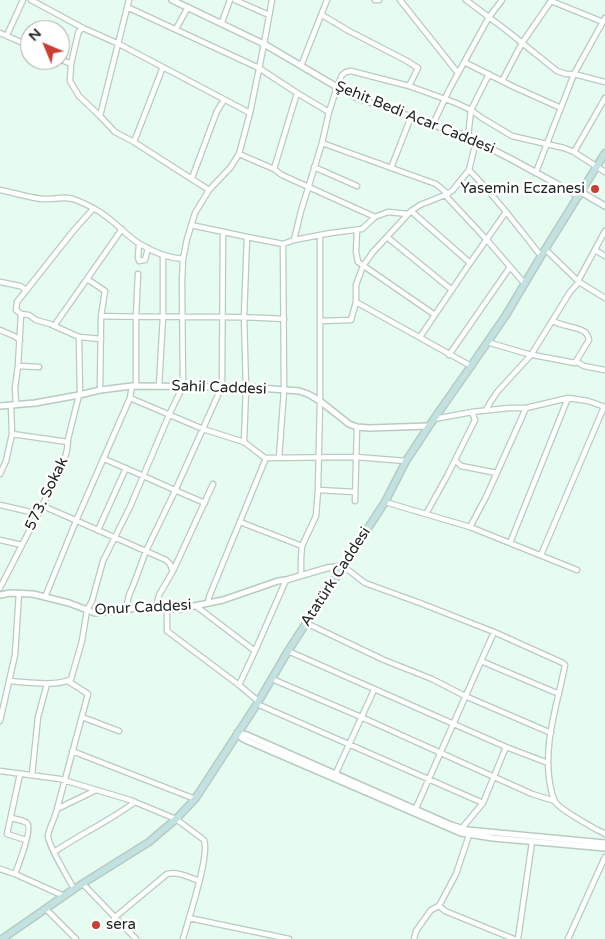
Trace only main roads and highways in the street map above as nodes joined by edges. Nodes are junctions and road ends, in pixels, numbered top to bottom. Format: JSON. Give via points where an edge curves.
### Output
{"nodes":[{"id":1,"x":605,"y":154,"type":"edge"},
{"id":2,"x":1,"y":939,"type":"edge"}],
"edges":[{"from":1,"to":2,"type":"main road","name":"Atatürk Caddesi","via":[[506,315],[406,461],[385,502],[195,799],[149,842]]}]}
